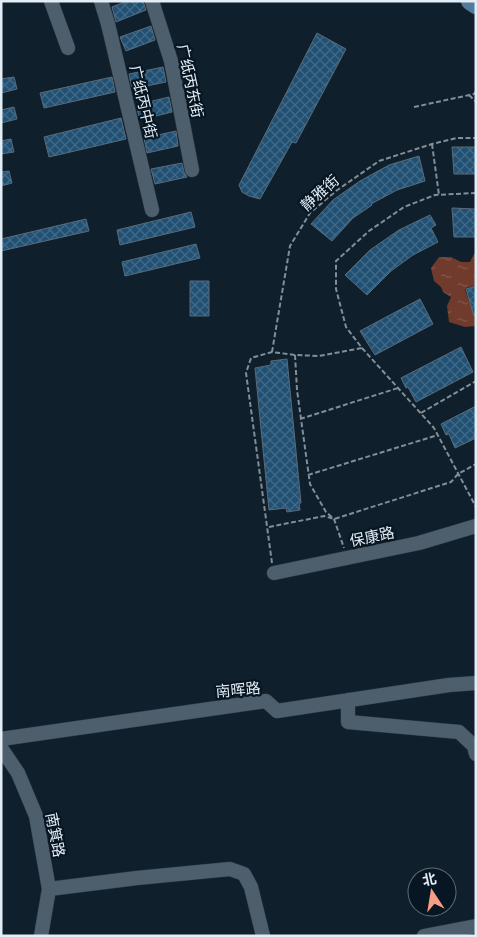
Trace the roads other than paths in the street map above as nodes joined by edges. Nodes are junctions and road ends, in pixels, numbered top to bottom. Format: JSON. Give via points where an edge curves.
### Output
{"nodes":[{"id":1,"x":51,"y":1,"type":"edge"},
{"id":2,"x":101,"y":1,"type":"edge"},
{"id":3,"x":152,"y":1,"type":"edge"},
{"id":4,"x":470,"y":1,"type":"edge"},
{"id":5,"x":476,"y":5,"type":"edge"},
{"id":6,"x":68,"y":48,"type":"dead end"},
{"id":7,"x":192,"y":170,"type":"dead end"},
{"id":8,"x":152,"y":210,"type":"dead end"},
{"id":9,"x":476,"y":526,"type":"edge"},
{"id":10,"x":274,"y":573,"type":"road end"},
{"id":11,"x":476,"y":683,"type":"edge"},
{"id":12,"x":348,"y":700,"type":"junction"},
{"id":13,"x":1,"y":739,"type":"edge"},
{"id":14,"x":1,"y":748,"type":"edge"},
{"id":15,"x":476,"y":754,"type":"edge"},
{"id":16,"x":49,"y":889,"type":"junction"},
{"id":17,"x":476,"y":926,"type":"edge"},
{"id":18,"x":41,"y":936,"type":"edge"},
{"id":19,"x":263,"y":936,"type":"edge"},
{"id":20,"x":424,"y":936,"type":"edge"}],
"edges":[{"from":1,"to":6,"type":"street"},
{"from":2,"to":8,"type":"street","name":"广纸丙中街"},
{"from":3,"to":7,"type":"street","name":"广纸丙东街","via":[[171,61]]},
{"from":4,"to":5,"type":"main road"},
{"from":9,"to":10,"type":"street","name":"保康路","via":[[419,543]]},
{"from":11,"to":12,"type":"street","name":"南晖路"},
{"from":12,"to":13,"type":"street","name":"南晖路","via":[[277,711],[266,701]]},
{"from":12,"to":15,"type":"street","via":[[348,722],[459,732],[474,746]]},
{"from":14,"to":16,"type":"street","name":"南箕路","via":[[18,773],[36,816]]},
{"from":16,"to":18,"type":"street","name":"南箕路"},
{"from":16,"to":19,"type":"street","via":[[230,869],[244,874],[251,887]]},
{"from":17,"to":20,"type":"street"}]}
